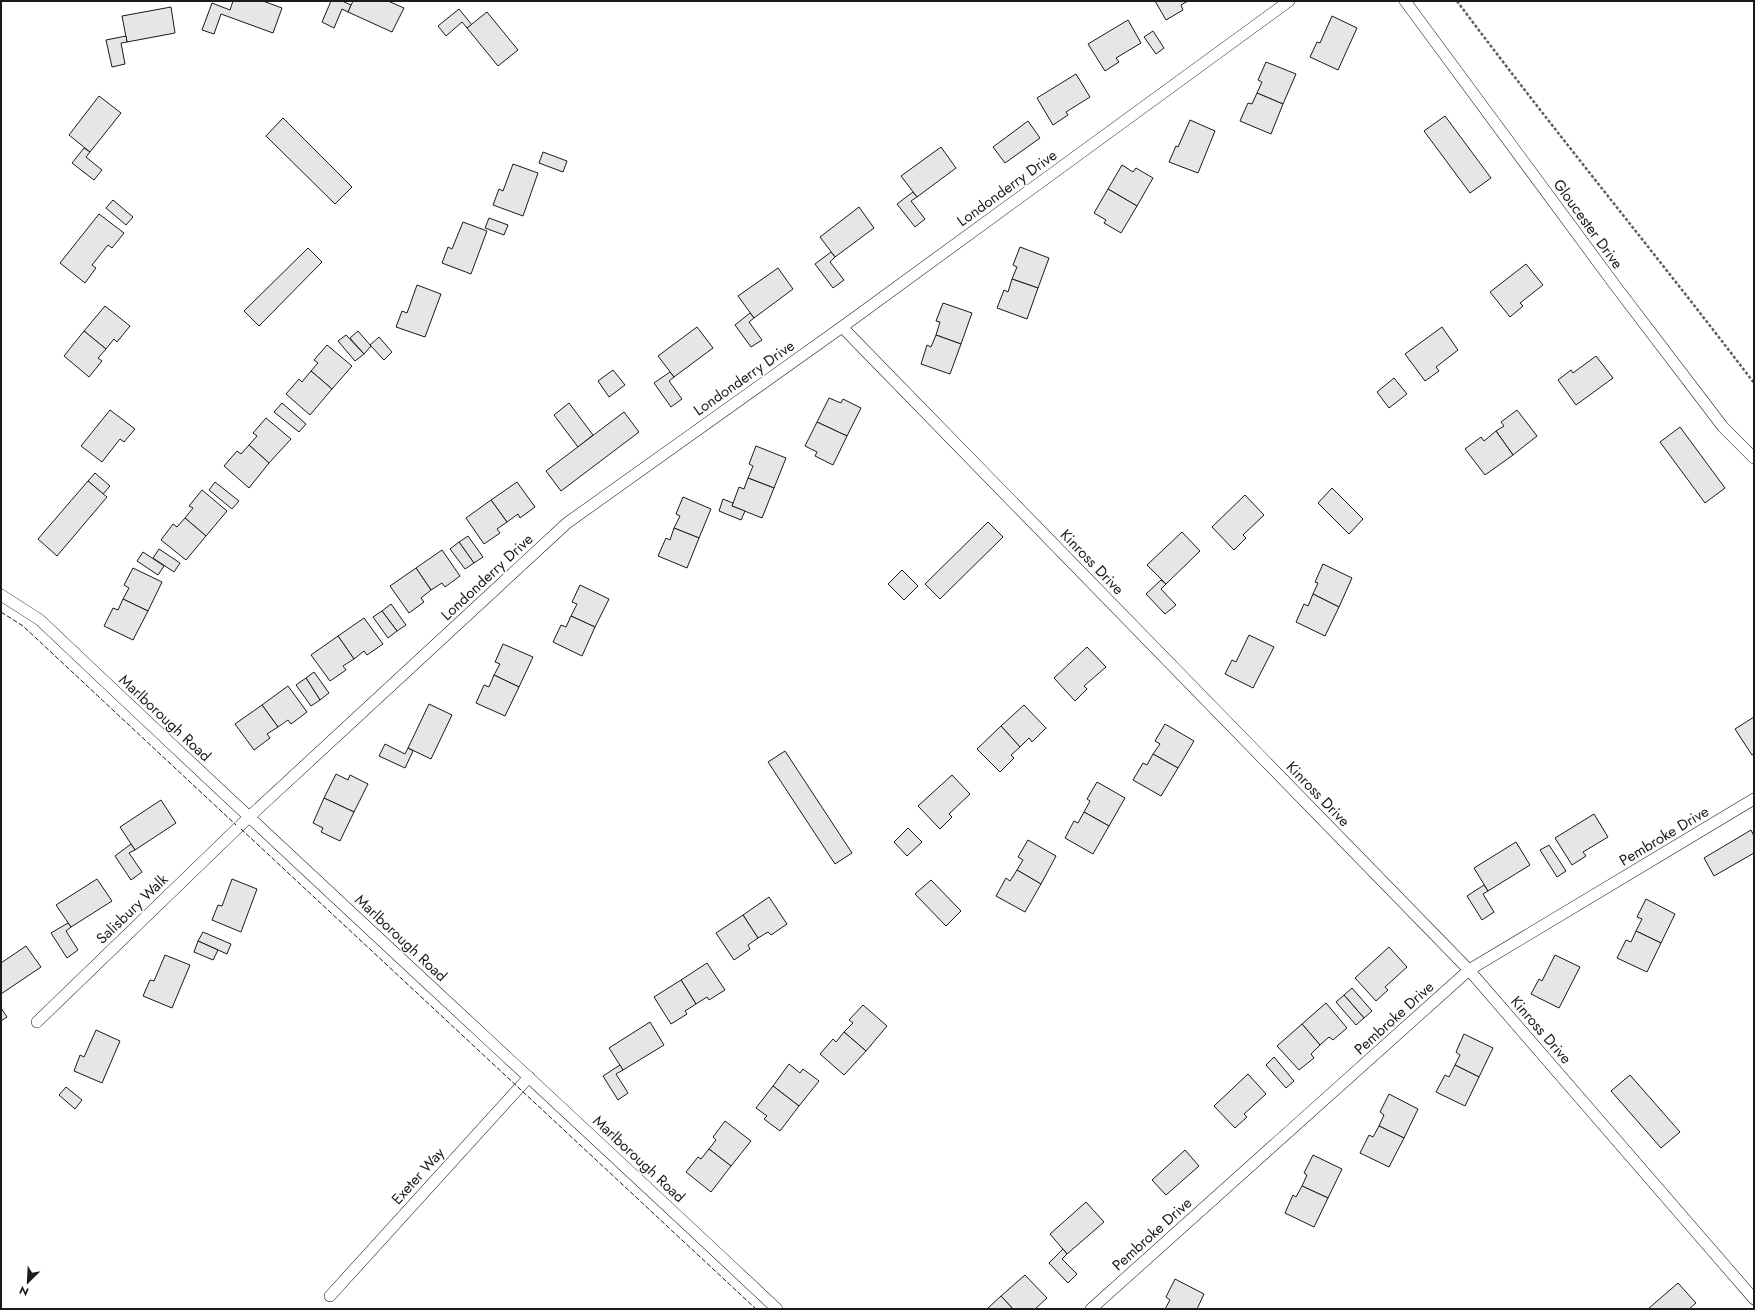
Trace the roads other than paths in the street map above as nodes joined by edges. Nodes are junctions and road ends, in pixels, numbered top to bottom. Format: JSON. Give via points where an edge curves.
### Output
{"nodes":[{"id":1,"x":1289,"y":1,"type":"edge"},
{"id":2,"x":1404,"y":1,"type":"edge"},
{"id":3,"x":842,"y":328,"type":"junction"},
{"id":4,"x":1754,"y":458,"type":"edge"},
{"id":5,"x":1,"y":595,"type":"edge"},
{"id":6,"x":1754,"y":799,"type":"edge"},
{"id":7,"x":248,"y":818,"type":"junction"},
{"id":8,"x":1469,"y":970,"type":"junction"},
{"id":9,"x":37,"y":1022,"type":"dead end"},
{"id":10,"x":530,"y":1077,"type":"junction"},
{"id":11,"x":330,"y":1296,"type":"dead end"},
{"id":12,"x":1754,"y":1299,"type":"edge"},
{"id":13,"x":777,"y":1309,"type":"edge"},
{"id":14,"x":1091,"y":1309,"type":"edge"}],
"edges":[{"from":1,"to":3,"type":"lane","name":"Londonderry Drive"},
{"from":2,"to":4,"type":"lane","name":"Gloucester Drive","via":[[1621,294],[1723,427]]},
{"from":3,"to":7,"type":"lane","name":"Londonderry Drive","via":[[566,523]]},
{"from":3,"to":8,"type":"lane","name":"Kinross Drive"},
{"from":5,"to":7,"type":"lane","name":"Marlborough Road","via":[[40,620]]},
{"from":6,"to":8,"type":"lane","name":"Pembroke Drive"},
{"from":7,"to":9,"type":"lane","name":"Salisbury Walk"},
{"from":7,"to":10,"type":"lane","name":"Marlborough Road"},
{"from":8,"to":12,"type":"lane","name":"Kinross Drive"},
{"from":8,"to":14,"type":"lane","name":"Pembroke Drive"},
{"from":10,"to":11,"type":"lane","name":"Exeter Way"},
{"from":10,"to":13,"type":"lane","name":"Marlborough Road"}]}
